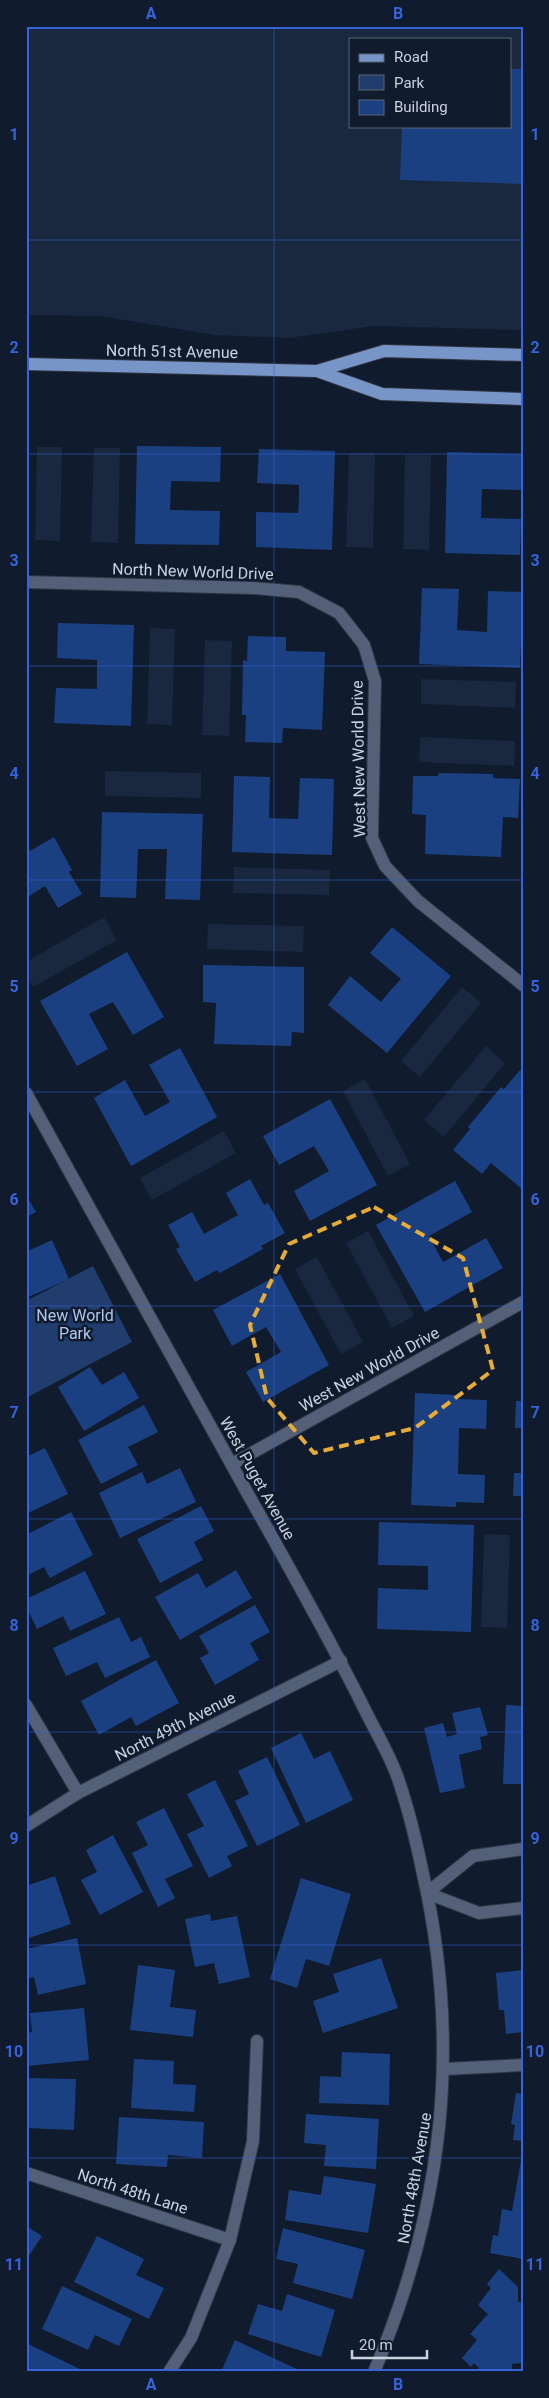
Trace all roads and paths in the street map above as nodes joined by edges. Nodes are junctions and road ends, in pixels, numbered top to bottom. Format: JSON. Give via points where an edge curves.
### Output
{"nodes":[{"id":1,"x":523,"y":355,"type":"edge"},
{"id":2,"x":26,"y":364,"type":"edge"},
{"id":3,"x":316,"y":371,"type":"junction"},
{"id":4,"x":523,"y":399,"type":"edge"},
{"id":5,"x":26,"y":582,"type":"edge"},
{"id":6,"x":347,"y":624,"type":"joint"},
{"id":7,"x":523,"y":986,"type":"edge"},
{"id":8,"x":26,"y":1094,"type":"edge"},
{"id":9,"x":523,"y":1302,"type":"edge"},
{"id":10,"x":232,"y":1464,"type":"junction"},
{"id":11,"x":341,"y":1661,"type":"junction"},
{"id":12,"x":26,"y":1705,"type":"edge"},
{"id":13,"x":78,"y":1793,"type":"junction"},
{"id":14,"x":26,"y":1826,"type":"edge"},
{"id":15,"x":523,"y":1849,"type":"edge"},
{"id":16,"x":428,"y":1893,"type":"junction"},
{"id":17,"x":523,"y":1908,"type":"edge"},
{"id":18,"x":256,"y":2041,"type":"dead end"},
{"id":19,"x":523,"y":2064,"type":"edge"},
{"id":20,"x":444,"y":2069,"type":"junction"},
{"id":21,"x":26,"y":2173,"type":"edge"},
{"id":22,"x":230,"y":2240,"type":"junction"},
{"id":23,"x":169,"y":2372,"type":"edge"},
{"id":24,"x":374,"y":2372,"type":"edge"}],
"edges":[{"from":1,"to":3,"type":"main road","name":"North 51st Avenue","via":[[384,351]]},
{"from":2,"to":3,"type":"main road","name":"North 51st Avenue"},
{"from":3,"to":4,"type":"main road","name":"North 51st Avenue","via":[[382,394]]},
{"from":5,"to":6,"type":"street","name":"North New World Drive","via":[[299,592],[338,613]]},
{"from":6,"to":7,"type":"street","name":"West New World Drive","via":[[364,645],[374,682],[372,838],[385,866],[418,902]]},
{"from":8,"to":10,"type":"street","name":"West Puget Avenue"},
{"from":9,"to":10,"type":"street","name":"West New World Drive"},
{"from":10,"to":11,"type":"street","name":"West Puget Avenue"},
{"from":11,"to":13,"type":"street","name":"North 49th Avenue"},
{"from":11,"to":16,"type":"street","name":"West Puget Avenue","via":[[395,1772],[413,1827]]},
{"from":12,"to":13,"type":"street"},
{"from":13,"to":14,"type":"street","name":"North 49th Avenue"},
{"from":15,"to":16,"type":"street","via":[[473,1856]]},
{"from":16,"to":17,"type":"street","via":[[479,1912]]},
{"from":16,"to":20,"type":"street","name":"North 48th Avenue","via":[[438,1958]]},
{"from":18,"to":22,"type":"street","via":[[253,2141]]},
{"from":19,"to":20,"type":"street"},
{"from":20,"to":24,"type":"street","name":"North 48th Avenue","via":[[434,2171],[418,2249],[393,2329]]},
{"from":21,"to":22,"type":"street","name":"North 48th Lane"},
{"from":22,"to":23,"type":"street","via":[[191,2338]]}]}
